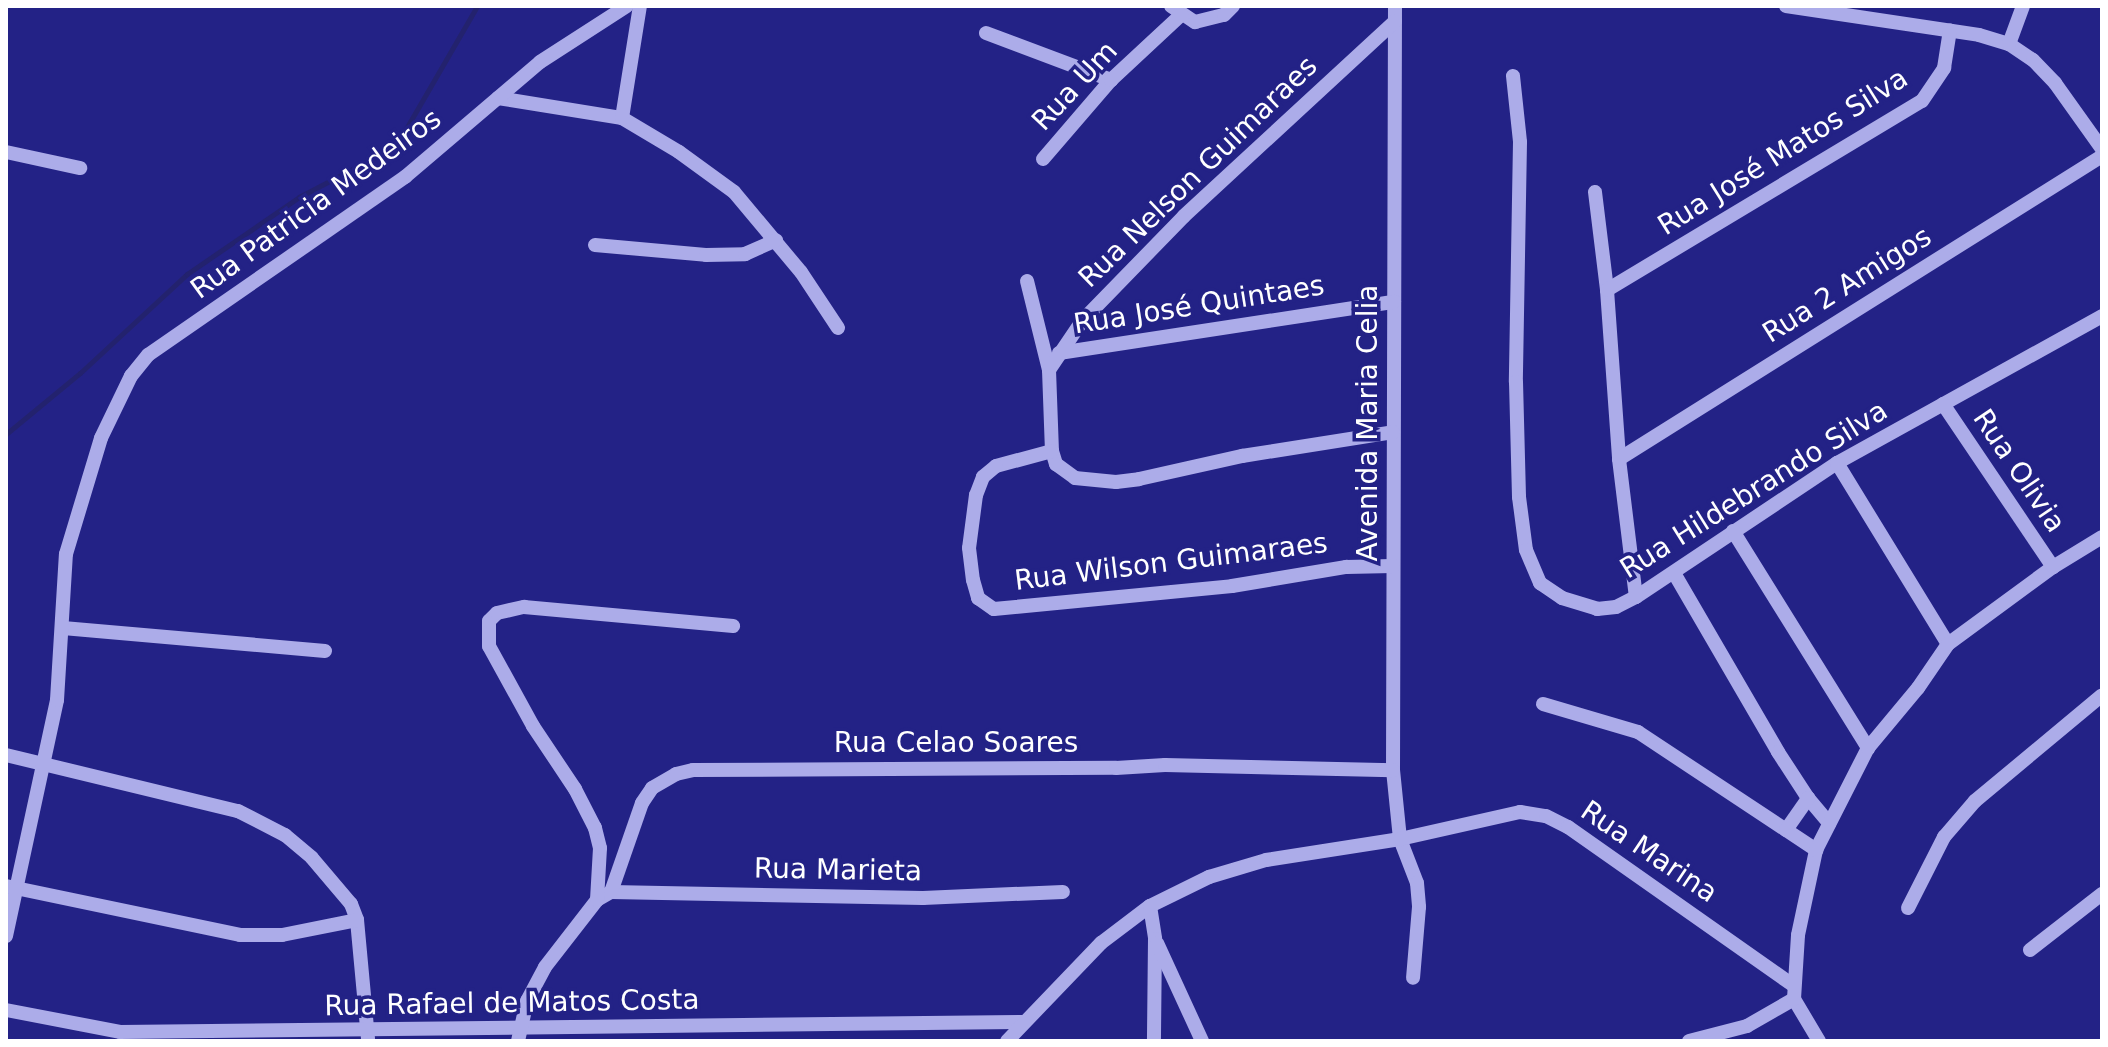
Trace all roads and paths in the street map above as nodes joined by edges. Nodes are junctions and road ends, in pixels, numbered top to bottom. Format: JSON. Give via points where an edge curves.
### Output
{"nodes":[{"id":1,"x":627,"y":6,"type":"edge"},
{"id":2,"x":640,"y":6,"type":"edge"},
{"id":3,"x":1233,"y":6,"type":"edge"},
{"id":4,"x":1786,"y":6,"type":"edge"},
{"id":5,"x":2023,"y":6,"type":"edge"},
{"id":6,"x":1176,"y":11,"type":"edge"},
{"id":7,"x":1395,"y":14,"type":"edge"},
{"id":8,"x":1950,"y":30,"type":"junction"},
{"id":9,"x":986,"y":33,"type":"dead end"},
{"id":10,"x":2009,"y":44,"type":"junction"},
{"id":11,"x":1513,"y":76,"type":"dead end"},
{"id":12,"x":1111,"y":80,"type":"junction"},
{"id":13,"x":498,"y":98,"type":"junction"},
{"id":14,"x":622,"y":118,"type":"junction"},
{"id":15,"x":2102,"y":149,"type":"edge"},
{"id":16,"x":6,"y":152,"type":"edge"},
{"id":17,"x":2102,"y":156,"type":"edge"},
{"id":18,"x":1043,"y":159,"type":"dead end"},
{"id":19,"x":80,"y":168,"type":"dead end"},
{"id":20,"x":1595,"y":192,"type":"dead end"},
{"id":21,"x":776,"y":240,"type":"junction"},
{"id":22,"x":595,"y":245,"type":"dead end"},
{"id":23,"x":1027,"y":281,"type":"dead end"},
{"id":24,"x":1607,"y":290,"type":"junction"},
{"id":25,"x":1394,"y":302,"type":"junction"},
{"id":26,"x":2102,"y":316,"type":"edge"},
{"id":27,"x":838,"y":328,"type":"dead end"},
{"id":28,"x":1059,"y":353,"type":"junction"},
{"id":29,"x":1049,"y":370,"type":"junction"},
{"id":30,"x":1943,"y":404,"type":"junction"},
{"id":31,"x":1393,"y":432,"type":"junction"},
{"id":32,"x":1052,"y":451,"type":"junction"},
{"id":33,"x":1619,"y":459,"type":"junction"},
{"id":34,"x":1837,"y":463,"type":"junction"},
{"id":35,"x":1733,"y":531,"type":"junction"},
{"id":36,"x":2102,"y":537,"type":"edge"},
{"id":37,"x":1393,"y":566,"type":"junction"},
{"id":38,"x":2053,"y":567,"type":"junction"},
{"id":39,"x":1674,"y":573,"type":"junction"},
{"id":40,"x":1636,"y":597,"type":"junction"},
{"id":41,"x":733,"y":626,"type":"dead end"},
{"id":42,"x":63,"y":628,"type":"junction"},
{"id":43,"x":1948,"y":644,"type":"junction"},
{"id":44,"x":325,"y":651,"type":"dead end"},
{"id":45,"x":2102,"y":695,"type":"edge"},
{"id":46,"x":1543,"y":704,"type":"dead end"},
{"id":47,"x":1868,"y":748,"type":"junction"},
{"id":48,"x":6,"y":755,"type":"edge"},
{"id":49,"x":45,"y":763,"type":"junction"},
{"id":50,"x":1393,"y":770,"type":"junction"},
{"id":51,"x":1808,"y":798,"type":"junction"},
{"id":52,"x":1829,"y":823,"type":"junction"},
{"id":53,"x":1786,"y":830,"type":"junction"},
{"id":54,"x":1400,"y":839,"type":"junction"},
{"id":55,"x":1816,"y":850,"type":"junction"},
{"id":56,"x":11,"y":887,"type":"edge"},
{"id":57,"x":611,"y":892,"type":"junction"},
{"id":58,"x":1063,"y":892,"type":"dead end"},
{"id":59,"x":2102,"y":894,"type":"edge"},
{"id":60,"x":597,"y":900,"type":"junction"},
{"id":61,"x":1150,"y":906,"type":"junction"},
{"id":62,"x":1908,"y":908,"type":"dead end"},
{"id":63,"x":357,"y":920,"type":"junction"},
{"id":64,"x":6,"y":936,"type":"edge"},
{"id":65,"x":1155,"y":939,"type":"junction"},
{"id":66,"x":2030,"y":950,"type":"dead end"},
{"id":67,"x":1413,"y":978,"type":"dead end"},
{"id":68,"x":1794,"y":992,"type":"junction"},
{"id":69,"x":6,"y":1010,"type":"edge"},
{"id":70,"x":1022,"y":1022,"type":"junction"},
{"id":71,"x":368,"y":1036,"type":"edge"},
{"id":72,"x":518,"y":1036,"type":"edge"},
{"id":73,"x":120,"y":1037,"type":"edge"},
{"id":74,"x":1007,"y":1041,"type":"edge"},
{"id":75,"x":1154,"y":1041,"type":"edge"},
{"id":76,"x":1202,"y":1041,"type":"edge"},
{"id":77,"x":1689,"y":1041,"type":"edge"},
{"id":78,"x":1819,"y":1041,"type":"edge"}],
"edges":[{"from":1,"to":13,"type":"street","name":"Rua Patricia Medeiros","via":[[540,62]]},
{"from":2,"to":14,"type":"street"},
{"from":3,"to":6,"type":"street","via":[[1210,21],[1195,22]]},
{"from":4,"to":8,"type":"street"},
{"from":5,"to":10,"type":"street"},
{"from":6,"to":12,"type":"street","name":"Rua Um"},
{"from":7,"to":25,"type":"street","name":"Avenida Maria Celia"},
{"from":7,"to":28,"type":"street","name":"Rua Nelson Guimaraes","via":[[1184,216],[1082,321]]},
{"from":8,"to":10,"type":"street"},
{"from":8,"to":24,"type":"street","name":"Rua José Matos Silva","via":[[1944,68],[1922,101]]},
{"from":9,"to":12,"type":"street"},
{"from":10,"to":15,"type":"street","via":[[2055,83]]},
{"from":11,"to":40,"type":"street","name":"Rua Hildebrando Silva","via":[[1520,142],[1517,454],[1526,550],[1540,583],[1562,598],[1597,609]]},
{"from":12,"to":18,"type":"street","name":"Rua Um"},
{"from":13,"to":14,"type":"street"},
{"from":13,"to":42,"type":"street","name":"Rua Patricia Medeiros","via":[[405,177],[148,355],[117,399],[76,510],[66,554]]},
{"from":14,"to":21,"type":"street","via":[[734,192]]},
{"from":16,"to":19,"type":"street"},
{"from":17,"to":33,"type":"street","name":"Rua 2 Amigos"},
{"from":20,"to":24,"type":"street"},
{"from":21,"to":22,"type":"street","via":[[745,254]]},
{"from":21,"to":27,"type":"street"},
{"from":23,"to":29,"type":"street"},
{"from":24,"to":33,"type":"street"},
{"from":25,"to":28,"type":"street","name":"Rua José Quintaes"},
{"from":25,"to":31,"type":"street","name":"Avenida Maria Celia"},
{"from":26,"to":30,"type":"street","name":"Rua Hildebrando Silva"},
{"from":28,"to":29,"type":"street","name":"Rua Nelson Guimaraes"},
{"from":29,"to":32,"type":"street"},
{"from":30,"to":34,"type":"street","name":"Rua Hildebrando Silva"},
{"from":30,"to":38,"type":"street","name":"Rua Olivia"},
{"from":31,"to":32,"type":"street","via":[[1116,482],[1075,478],[1056,464]]},
{"from":31,"to":37,"type":"street","name":"Avenida Maria Celia"},
{"from":32,"to":37,"type":"street","name":"Rua Wilson Guimaraes","via":[[996,466],[983,477],[969,548],[981,602],[1002,609],[1232,586],[1346,567]]},
{"from":33,"to":40,"type":"street"},
{"from":34,"to":35,"type":"street","name":"Rua Hildebrando Silva"},
{"from":34,"to":43,"type":"street"},
{"from":35,"to":39,"type":"street","name":"Rua Hildebrando Silva"},
{"from":35,"to":47,"type":"street"},
{"from":36,"to":38,"type":"street"},
{"from":37,"to":50,"type":"street","name":"Avenida Maria Celia"},
{"from":38,"to":43,"type":"street"},
{"from":39,"to":40,"type":"street","name":"Rua Hildebrando Silva"},
{"from":39,"to":51,"type":"street"},
{"from":41,"to":60,"type":"street","via":[[524,607],[497,613],[489,621],[489,646],[595,828],[600,848]]},
{"from":42,"to":44,"type":"street"},
{"from":42,"to":49,"type":"street"},
{"from":43,"to":47,"type":"street"},
{"from":45,"to":62,"type":"street","via":[[1975,801],[1944,837]]},
{"from":46,"to":53,"type":"street","via":[[1638,732]]},
{"from":47,"to":52,"type":"street"},
{"from":48,"to":49,"type":"street"},
{"from":49,"to":56,"type":"street"},
{"from":49,"to":63,"type":"street","via":[[262,821],[312,858],[345,895]]},
{"from":50,"to":54,"type":"street","name":"Avenida Maria Celia"},
{"from":50,"to":57,"type":"street","name":"Rua Celao Soares","via":[[1165,765],[693,770],[652,788]]},
{"from":51,"to":52,"type":"street"},
{"from":51,"to":53,"type":"street"},
{"from":52,"to":55,"type":"street"},
{"from":53,"to":55,"type":"street"},
{"from":54,"to":61,"type":"street","name":"Rua Marina","via":[[1266,860],[1209,877]]},
{"from":54,"to":67,"type":"street","name":"Avenida Maria Celia","via":[[1417,883]]},
{"from":54,"to":68,"type":"street","name":"Rua Marina","via":[[1500,815],[1546,816],[1606,853]]},
{"from":55,"to":68,"type":"street"},
{"from":56,"to":63,"type":"street","via":[[240,935],[282,935]]},
{"from":56,"to":64,"type":"street"},
{"from":57,"to":58,"type":"street","name":"Rua Marieta","via":[[923,898]]},
{"from":57,"to":60,"type":"street"},
{"from":59,"to":66,"type":"street"},
{"from":60,"to":72,"type":"street","via":[[545,967]]},
{"from":61,"to":65,"type":"street"},
{"from":61,"to":70,"type":"street","name":"Rua Marina","via":[[1101,943]]},
{"from":63,"to":71,"type":"street"},
{"from":65,"to":75,"type":"street"},
{"from":65,"to":76,"type":"street"},
{"from":68,"to":77,"type":"street","via":[[1747,1026]]},
{"from":68,"to":78,"type":"street","name":"Rua Marina"},
{"from":69,"to":73,"type":"street","name":"Rua Rafael de Matos Costa"},
{"from":70,"to":72,"type":"street","name":"Rua Rafael de Matos Costa"},
{"from":70,"to":74,"type":"street","name":"Rua Marina"},
{"from":71,"to":72,"type":"street","name":"Rua Rafael de Matos Costa"},
{"from":71,"to":73,"type":"street","name":"Rua Rafael de Matos Costa"}]}
